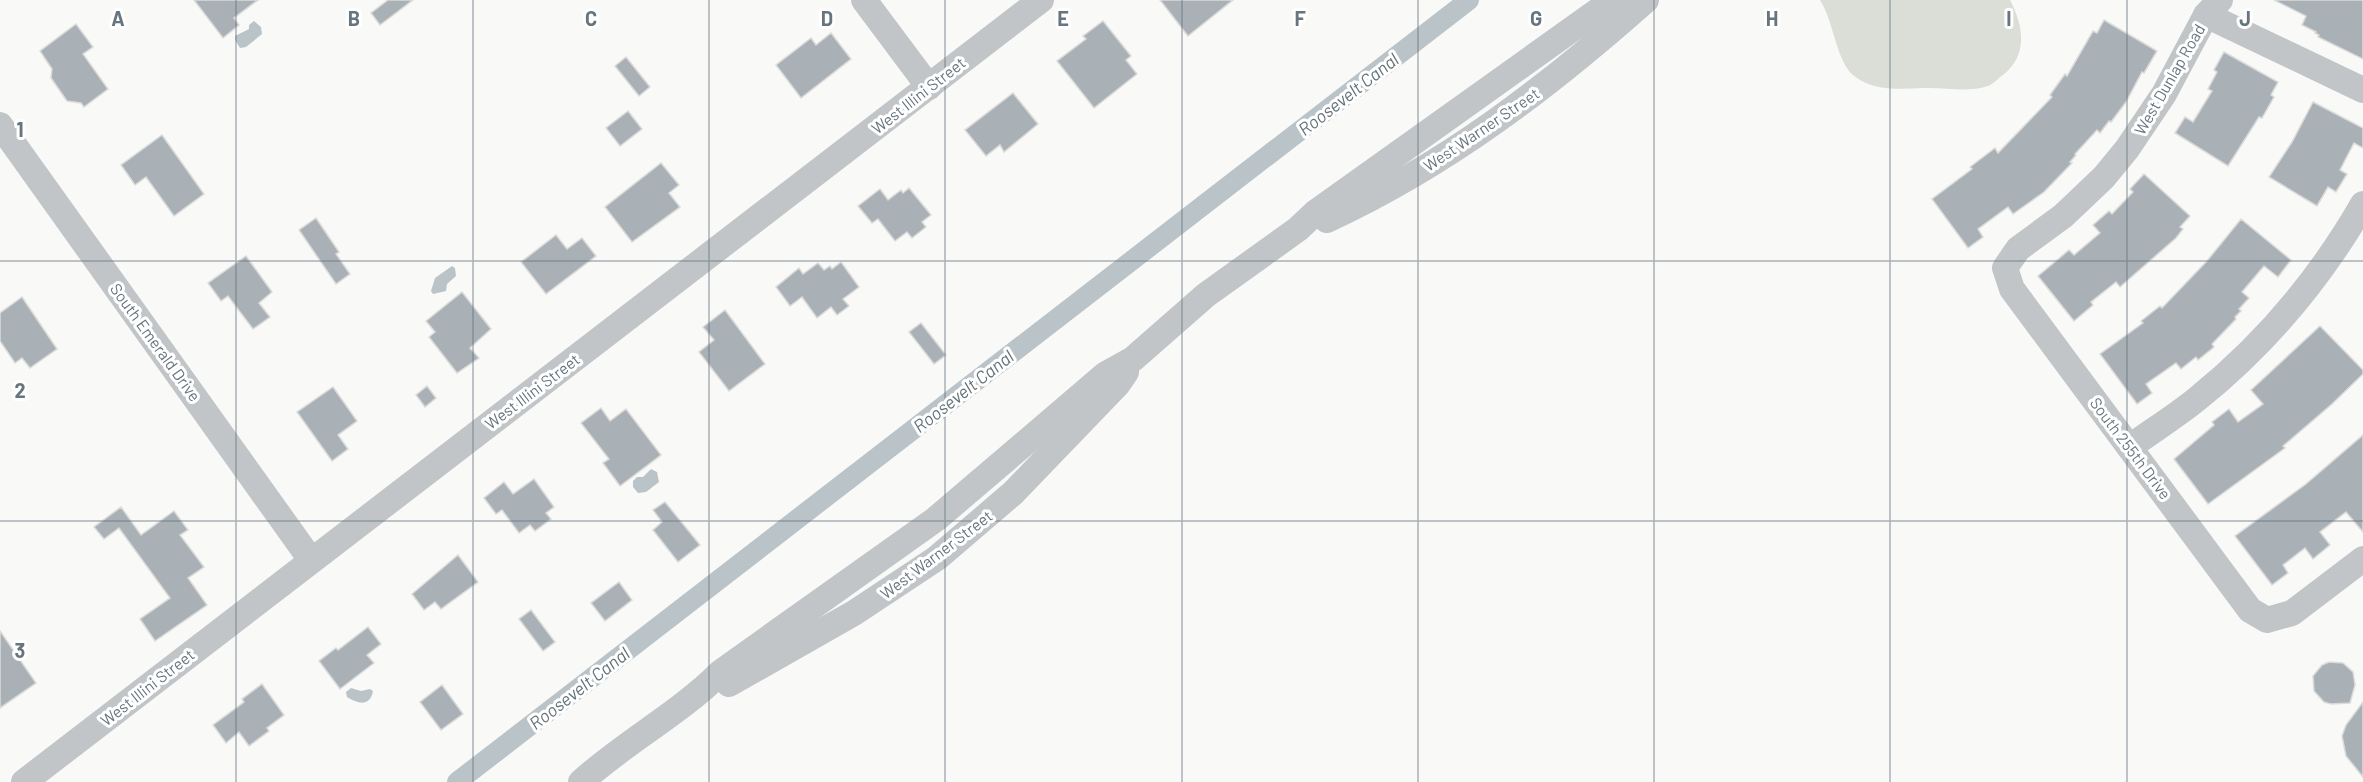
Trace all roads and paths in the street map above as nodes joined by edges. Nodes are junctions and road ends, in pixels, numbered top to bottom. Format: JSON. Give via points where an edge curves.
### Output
{"nodes":[{"id":1,"x":864,"y":0,"type":"edge"},
{"id":2,"x":1041,"y":0,"type":"edge"},
{"id":3,"x":1613,"y":0,"type":"edge"},
{"id":4,"x":1646,"y":0,"type":"edge"},
{"id":5,"x":2211,"y":5,"type":"edge"},
{"id":6,"x":929,"y":87,"type":"junction"},
{"id":7,"x":2363,"y":90,"type":"edge"},
{"id":8,"x":0,"y":124,"type":"edge"},
{"id":9,"x":2363,"y":204,"type":"edge"},
{"id":10,"x":1298,"y":230,"type":"junction"},
{"id":11,"x":2005,"y":268,"type":"joint"},
{"id":12,"x":2130,"y":447,"type":"junction"},
{"id":13,"x":2363,"y":559,"type":"edge"},
{"id":14,"x":311,"y":560,"type":"junction"},
{"id":15,"x":24,"y":782,"type":"edge"},
{"id":16,"x":581,"y":782,"type":"edge"}],
"edges":[{"from":1,"to":6,"type":"street"},
{"from":2,"to":6,"type":"street","name":"West Illini Street"},
{"from":3,"to":10,"type":"street","name":"West Warner Street","via":[[1316,212]]},
{"from":4,"to":10,"type":"street","name":"West Warner Street","via":[[1538,91],[1479,134],[1366,200]]},
{"from":5,"to":7,"type":"street"},
{"from":5,"to":11,"type":"street","name":"West Dunlap Road","via":[[2164,94],[2127,149],[2076,204],[2018,249]]},
{"from":6,"to":14,"type":"street","name":"West Illini Street"},
{"from":8,"to":14,"type":"street","name":"South Emerald Drive"},
{"from":9,"to":12,"type":"street","via":[[2319,272],[2267,335],[2196,400]]},
{"from":10,"to":16,"type":"street","name":"West Warner Street","via":[[1206,295],[1133,359],[1106,374],[936,519],[721,672],[697,696],[611,756]]},
{"from":11,"to":12,"type":"street","name":"South 255th Drive","via":[[2012,289]]},
{"from":12,"to":13,"type":"street","name":"South 255th Drive","via":[[2250,610],[2267,620],[2292,613]]},
{"from":14,"to":15,"type":"street","name":"West Illini Street"}]}
